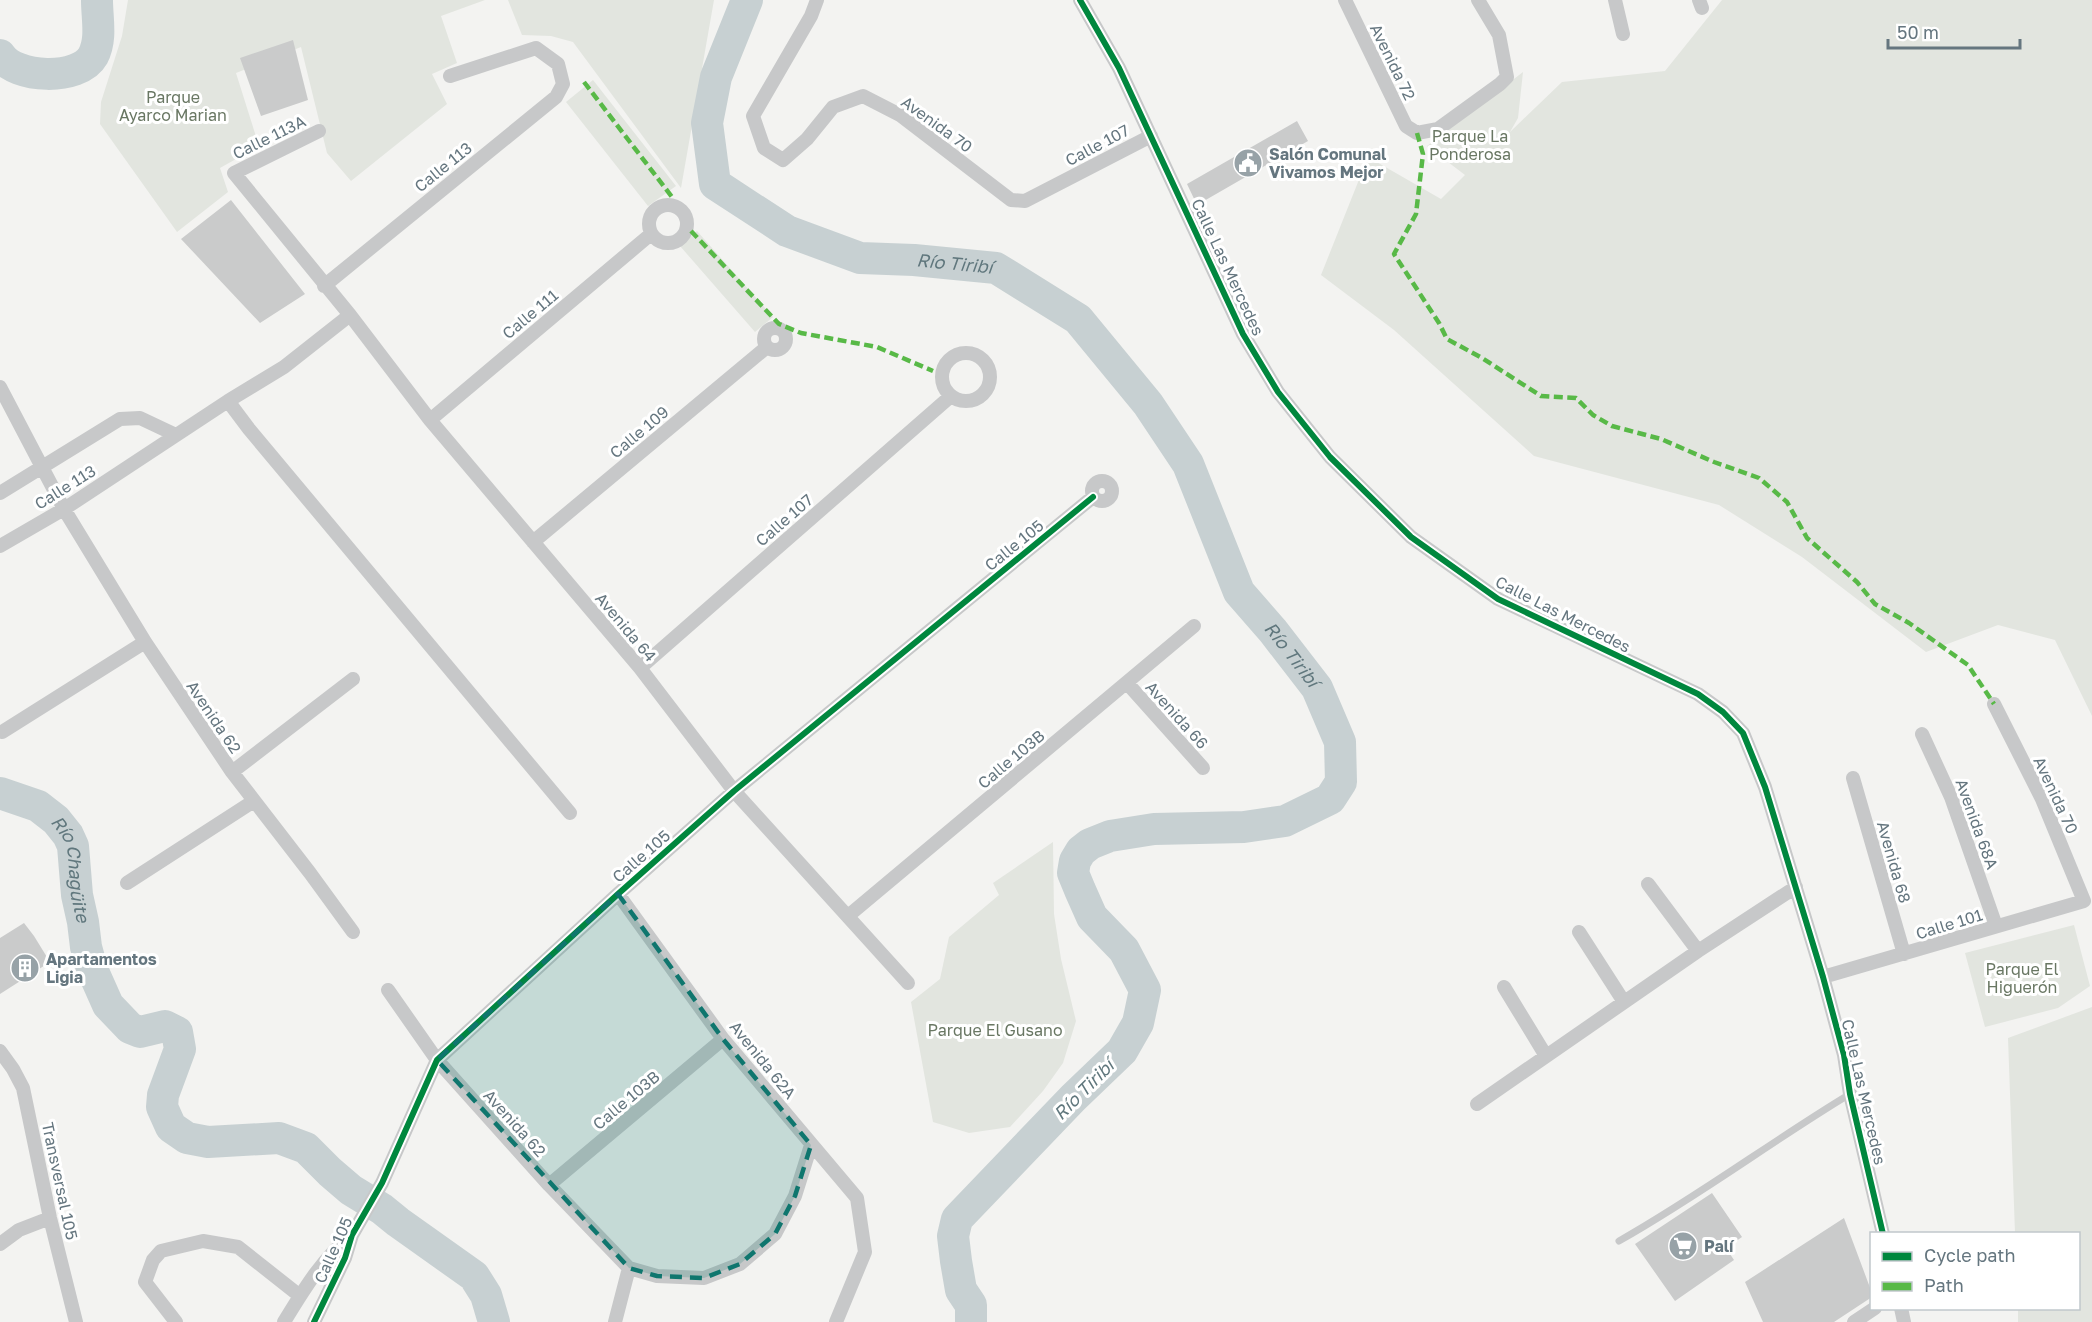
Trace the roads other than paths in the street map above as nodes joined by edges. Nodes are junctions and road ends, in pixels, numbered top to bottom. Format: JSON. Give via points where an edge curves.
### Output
{"nodes":[{"id":1,"x":817,"y":0,"type":"edge"},
{"id":2,"x":1080,"y":0,"type":"edge"},
{"id":3,"x":1345,"y":0,"type":"edge"},
{"id":4,"x":1478,"y":0,"type":"edge"},
{"id":5,"x":1615,"y":0,"type":"edge"},
{"id":6,"x":1623,"y":34,"type":"dead end"},
{"id":7,"x":450,"y":76,"type":"dead end"},
{"id":8,"x":319,"y":131,"type":"dead end"},
{"id":9,"x":1151,"y":136,"type":"junction"},
{"id":10,"x":234,"y":173,"type":"joint"},
{"id":11,"x":1025,"y":201,"type":"joint"},
{"id":12,"x":651,"y":234,"type":"dead end"},
{"id":13,"x":324,"y":286,"type":"junction"},
{"id":14,"x":350,"y":315,"type":"junction"},
{"id":15,"x":767,"y":347,"type":"dead end"},
{"id":16,"x":0,"y":387,"type":"edge"},
{"id":17,"x":951,"y":396,"type":"dead end"},
{"id":18,"x":228,"y":400,"type":"junction"},
{"id":19,"x":430,"y":420,"type":"junction"},
{"id":20,"x":176,"y":435,"type":"junction"},
{"id":21,"x":42,"y":468,"type":"junction"},
{"id":22,"x":0,"y":493,"type":"edge"},
{"id":23,"x":1093,"y":497,"type":"dead end"},
{"id":24,"x":64,"y":509,"type":"junction"},
{"id":25,"x":533,"y":542,"type":"junction"},
{"id":26,"x":0,"y":546,"type":"edge"},
{"id":27,"x":1194,"y":626,"type":"dead end"},
{"id":28,"x":145,"y":642,"type":"junction"},
{"id":29,"x":640,"y":668,"type":"junction"},
{"id":30,"x":353,"y":679,"type":"dead end"},
{"id":31,"x":1127,"y":683,"type":"junction"},
{"id":32,"x":1994,"y":704,"type":"dead end"},
{"id":33,"x":2,"y":732,"type":"dead end"},
{"id":34,"x":1922,"y":734,"type":"dead end"},
{"id":35,"x":1203,"y":768,"type":"dead end"},
{"id":36,"x":232,"y":772,"type":"junction"},
{"id":37,"x":1852,"y":778,"type":"dead end"},
{"id":38,"x":734,"y":791,"type":"junction"},
{"id":39,"x":254,"y":801,"type":"junction"},
{"id":40,"x":570,"y":813,"type":"dead end"},
{"id":41,"x":127,"y":883,"type":"dead end"},
{"id":42,"x":1648,"y":884,"type":"dead end"},
{"id":43,"x":1796,"y":887,"type":"junction"},
{"id":44,"x":618,"y":894,"type":"junction"},
{"id":45,"x":2084,"y":901,"type":"joint"},
{"id":46,"x":848,"y":916,"type":"junction"},
{"id":47,"x":1996,"y":927,"type":"junction"},
{"id":48,"x":353,"y":932,"type":"dead end"},
{"id":49,"x":1579,"y":932,"type":"dead end"},
{"id":50,"x":1698,"y":951,"type":"junction"},
{"id":51,"x":1904,"y":954,"type":"junction"},
{"id":52,"x":1823,"y":977,"type":"junction"},
{"id":53,"x":908,"y":983,"type":"dead end"},
{"id":54,"x":1504,"y":987,"type":"dead end"},
{"id":55,"x":388,"y":990,"type":"dead end"},
{"id":56,"x":1624,"y":1002,"type":"junction"},
{"id":57,"x":723,"y":1039,"type":"junction"},
{"id":58,"x":0,"y":1051,"type":"edge"},
{"id":59,"x":1546,"y":1056,"type":"junction"},
{"id":60,"x":437,"y":1060,"type":"junction"},
{"id":61,"x":1850,"y":1094,"type":"junction"},
{"id":62,"x":1477,"y":1104,"type":"dead end"},
{"id":63,"x":811,"y":1145,"type":"junction"},
{"id":64,"x":549,"y":1185,"type":"junction"},
{"id":65,"x":50,"y":1218,"type":"junction"},
{"id":66,"x":1883,"y":1232,"type":"edge"},
{"id":67,"x":352,"y":1235,"type":"junction"},
{"id":68,"x":1619,"y":1241,"type":"dead end"},
{"id":69,"x":0,"y":1244,"type":"edge"},
{"id":70,"x":629,"y":1268,"type":"junction"},
{"id":71,"x":300,"y":1296,"type":"junction"},
{"id":72,"x":1872,"y":1310,"type":"edge"},
{"id":73,"x":76,"y":1322,"type":"edge"},
{"id":74,"x":176,"y":1322,"type":"edge"},
{"id":75,"x":284,"y":1322,"type":"edge"},
{"id":76,"x":314,"y":1322,"type":"edge"},
{"id":77,"x":615,"y":1322,"type":"edge"},
{"id":78,"x":836,"y":1322,"type":"edge"},
{"id":79,"x":1854,"y":1322,"type":"edge"}],
"edges":[{"from":1,"to":11,"type":"street","name":"Avenida 70","via":[[753,116],[764,148],[783,160],[807,139],[833,107],[863,96],[900,115],[1011,200]]},
{"from":2,"to":9,"type":"street","name":"Calle Las Mercedes","via":[[1119,68]]},
{"from":3,"to":4,"type":"street","name":"Avenida 72","via":[[1406,126],[1417,133],[1438,129],[1507,77],[1498,35]]},
{"from":5,"to":6,"type":"street"},
{"from":7,"to":13,"type":"street","name":"Calle 113","via":[[536,48],[558,64],[563,84],[556,97]]},
{"from":8,"to":10,"type":"street","name":"Calle 113A"},
{"from":9,"to":11,"type":"street","name":"Calle 107"},
{"from":9,"to":43,"type":"street","name":"Calle Las Mercedes","via":[[1243,334],[1278,392],[1330,457],[1411,537],[1498,599],[1698,694],[1723,712],[1743,734],[1766,787]]},
{"from":10,"to":13,"type":"street","name":"Avenida 64"},
{"from":12,"to":19,"type":"street","name":"Calle 111"},
{"from":13,"to":14,"type":"street","name":"Avenida 64"},
{"from":14,"to":18,"type":"street","name":"Calle 113","via":[[284,367]]},
{"from":14,"to":19,"type":"street","name":"Avenida 64"},
{"from":15,"to":25,"type":"street","name":"Calle 109"},
{"from":16,"to":21,"type":"street","name":"Avenida 62"},
{"from":17,"to":29,"type":"street","name":"Calle 107"},
{"from":18,"to":20,"type":"street","name":"Calle 113"},
{"from":18,"to":40,"type":"street"},
{"from":19,"to":25,"type":"street","name":"Avenida 64"},
{"from":20,"to":21,"type":"street","name":"Calle 113","via":[[140,418],[120,419]]},
{"from":20,"to":24,"type":"street","name":"Calle 113"},
{"from":21,"to":22,"type":"street","name":"Calle 113"},
{"from":21,"to":24,"type":"street","name":"Avenida 62"},
{"from":23,"to":38,"type":"street","name":"Calle 105"},
{"from":24,"to":26,"type":"street","name":"Calle 113"},
{"from":24,"to":28,"type":"street","name":"Avenida 62"},
{"from":25,"to":29,"type":"street","name":"Avenida 64"},
{"from":27,"to":31,"type":"street","name":"Calle 103B"},
{"from":28,"to":33,"type":"street"},
{"from":28,"to":36,"type":"street","name":"Avenida 62"},
{"from":29,"to":38,"type":"street","name":"Avenida 64"},
{"from":30,"to":36,"type":"street"},
{"from":31,"to":35,"type":"street","name":"Avenida 66"},
{"from":31,"to":46,"type":"street","name":"Calle 103B"},
{"from":32,"to":45,"type":"street","name":"Avenida 70","via":[[2042,799]]},
{"from":34,"to":47,"type":"street","name":"Avenida 68A","via":[[1951,797]]},
{"from":36,"to":39,"type":"street","name":"Avenida 62"},
{"from":37,"to":51,"type":"street","name":"Avenida 68"},
{"from":38,"to":44,"type":"street","name":"Calle 105"},
{"from":38,"to":46,"type":"street","name":"Avenida 64"},
{"from":39,"to":41,"type":"street"},
{"from":39,"to":48,"type":"street","name":"Avenida 62"},
{"from":42,"to":50,"type":"street"},
{"from":43,"to":50,"type":"street"},
{"from":43,"to":52,"type":"street","name":"Calle Las Mercedes"},
{"from":44,"to":57,"type":"street","name":"Avenida 62A"},
{"from":44,"to":60,"type":"street","name":"Calle 105"},
{"from":45,"to":47,"type":"street","name":"Calle 101"},
{"from":46,"to":53,"type":"street","name":"Avenida 64"},
{"from":47,"to":51,"type":"street","name":"Calle 101"},
{"from":49,"to":56,"type":"street"},
{"from":50,"to":56,"type":"street"},
{"from":51,"to":52,"type":"street","name":"Calle 101"},
{"from":52,"to":61,"type":"street","name":"Calle Las Mercedes"},
{"from":54,"to":59,"type":"street"},
{"from":55,"to":60,"type":"street","name":"Avenida 62"},
{"from":56,"to":59,"type":"street"},
{"from":57,"to":63,"type":"street","name":"Avenida 62A"},
{"from":57,"to":64,"type":"street","name":"Calle 103B"},
{"from":58,"to":65,"type":"street","name":"Transversal 105","via":[[23,1088]]},
{"from":59,"to":62,"type":"street"},
{"from":60,"to":64,"type":"street","name":"Avenida 62"},
{"from":60,"to":67,"type":"street","name":"Calle 105","via":[[375,1195]]},
{"from":61,"to":66,"type":"street","name":"Calle Las Mercedes"},
{"from":61,"to":68,"type":"lane"},
{"from":63,"to":70,"type":"street","via":[[795,1196],[775,1234],[740,1264],[704,1278],[657,1276]]},
{"from":63,"to":78,"type":"street","name":"Avenida 62A","via":[[857,1198],[866,1252]]},
{"from":64,"to":70,"type":"street","name":"Avenida 62"},
{"from":65,"to":69,"type":"street","via":[[19,1230]]},
{"from":65,"to":73,"type":"street","name":"Transversal 105"},
{"from":67,"to":71,"type":"street","name":"Calle 105","via":[[335,1248]]},
{"from":67,"to":76,"type":"street","name":"Calle 105"},
{"from":70,"to":77,"type":"street"},
{"from":71,"to":74,"type":"street","via":[[237,1247],[203,1241],[161,1251],[145,1282]]},
{"from":71,"to":75,"type":"street","name":"Calle 105"},
{"from":72,"to":79,"type":"street"}]}
